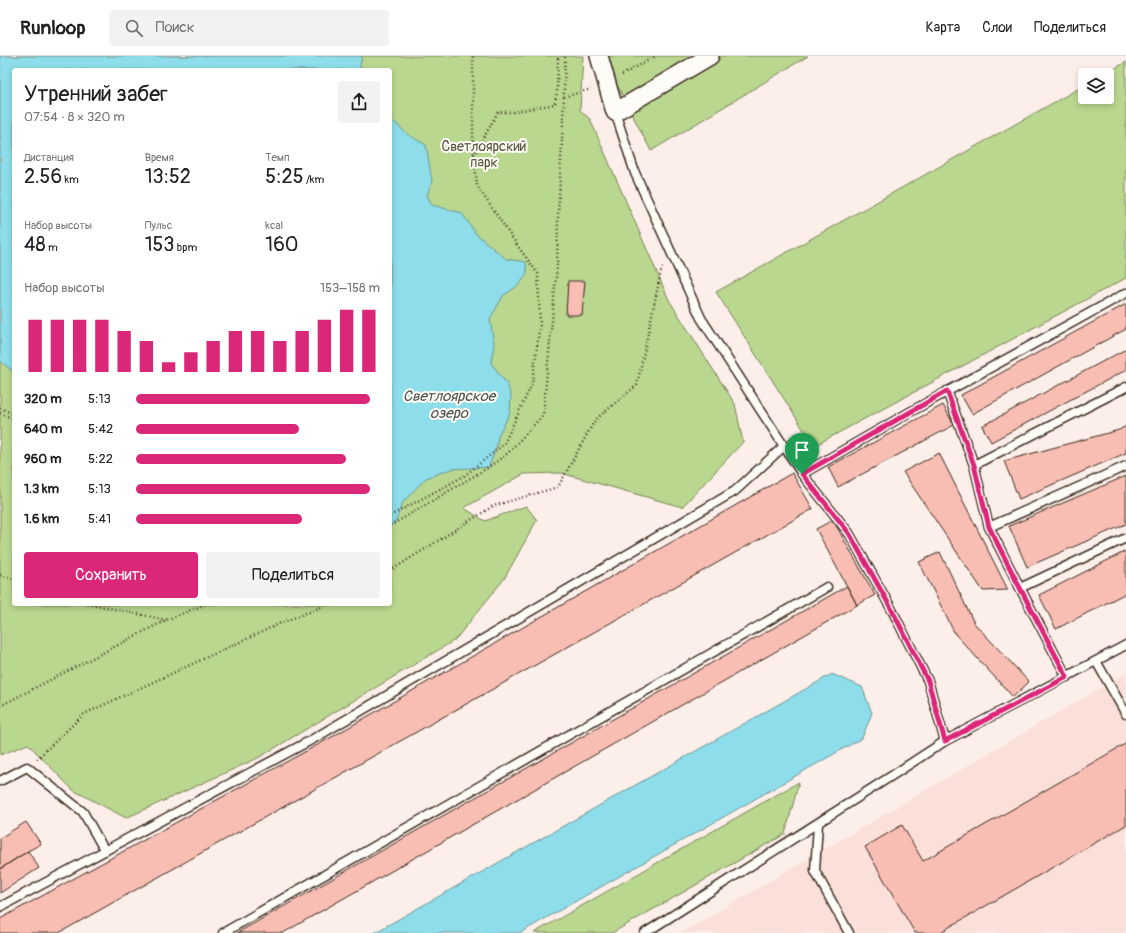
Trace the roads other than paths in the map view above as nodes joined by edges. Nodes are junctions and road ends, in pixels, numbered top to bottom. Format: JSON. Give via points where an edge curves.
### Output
{"nodes":[{"id":1,"x":599,"y":56,"type":"edge"},
{"id":2,"x":710,"y":56,"type":"edge"},
{"id":3,"x":614,"y":112,"type":"junction"},
{"id":4,"x":1126,"y":293,"type":"edge"},
{"id":5,"x":1126,"y":387,"type":"edge"},
{"id":6,"x":947,"y":391,"type":"junction"},
{"id":7,"x":784,"y":446,"type":"junction"},
{"id":8,"x":974,"y":465,"type":"junction"},
{"id":9,"x":1126,"y":466,"type":"edge"},
{"id":10,"x":802,"y":474,"type":"junction"},
{"id":11,"x":989,"y":527,"type":"junction"},
{"id":12,"x":1126,"y":538,"type":"edge"},
{"id":13,"x":827,"y":586,"type":"dead end"},
{"id":14,"x":1020,"y":588,"type":"junction"},
{"id":15,"x":1126,"y":645,"type":"edge"},
{"id":16,"x":1096,"y":661,"type":"junction"},
{"id":17,"x":1067,"y":677,"type":"junction"},
{"id":18,"x":1126,"y":714,"type":"edge"},
{"id":19,"x":945,"y":741,"type":"junction"},
{"id":20,"x":0,"y":782,"type":"edge"},
{"id":21,"x":818,"y":824,"type":"junction"},
{"id":22,"x":105,"y":850,"type":"junction"},
{"id":23,"x":0,"y":907,"type":"edge"},
{"id":24,"x":223,"y":933,"type":"edge"},
{"id":25,"x":645,"y":933,"type":"edge"},
{"id":26,"x":849,"y":933,"type":"edge"}],
"edges":[{"from":1,"to":3,"type":"street"},
{"from":2,"to":3,"type":"street"},
{"from":3,"to":7,"type":"lane","via":[[635,173],[701,318]]},
{"from":4,"to":6,"type":"lane"},
{"from":5,"to":8,"type":"lane"},
{"from":6,"to":8,"type":"lane"},
{"from":6,"to":10,"type":"lane"},
{"from":7,"to":10,"type":"lane"},
{"from":7,"to":22,"type":"lane","via":[[735,491],[313,739]]},
{"from":8,"to":11,"type":"lane"},
{"from":9,"to":11,"type":"lane"},
{"from":10,"to":19,"type":"lane","via":[[849,533],[892,610],[928,681]]},
{"from":11,"to":14,"type":"lane"},
{"from":12,"to":14,"type":"lane"},
{"from":13,"to":24,"type":"lane"},
{"from":14,"to":17,"type":"lane"},
{"from":15,"to":16,"type":"lane"},
{"from":16,"to":17,"type":"lane"},
{"from":16,"to":18,"type":"lane"},
{"from":17,"to":19,"type":"lane"},
{"from":19,"to":21,"type":"lane"},
{"from":20,"to":22,"type":"lane","via":[[28,767],[83,812]]},
{"from":21,"to":25,"type":"lane"},
{"from":21,"to":26,"type":"lane","via":[[816,871]]},
{"from":22,"to":23,"type":"lane"}]}
